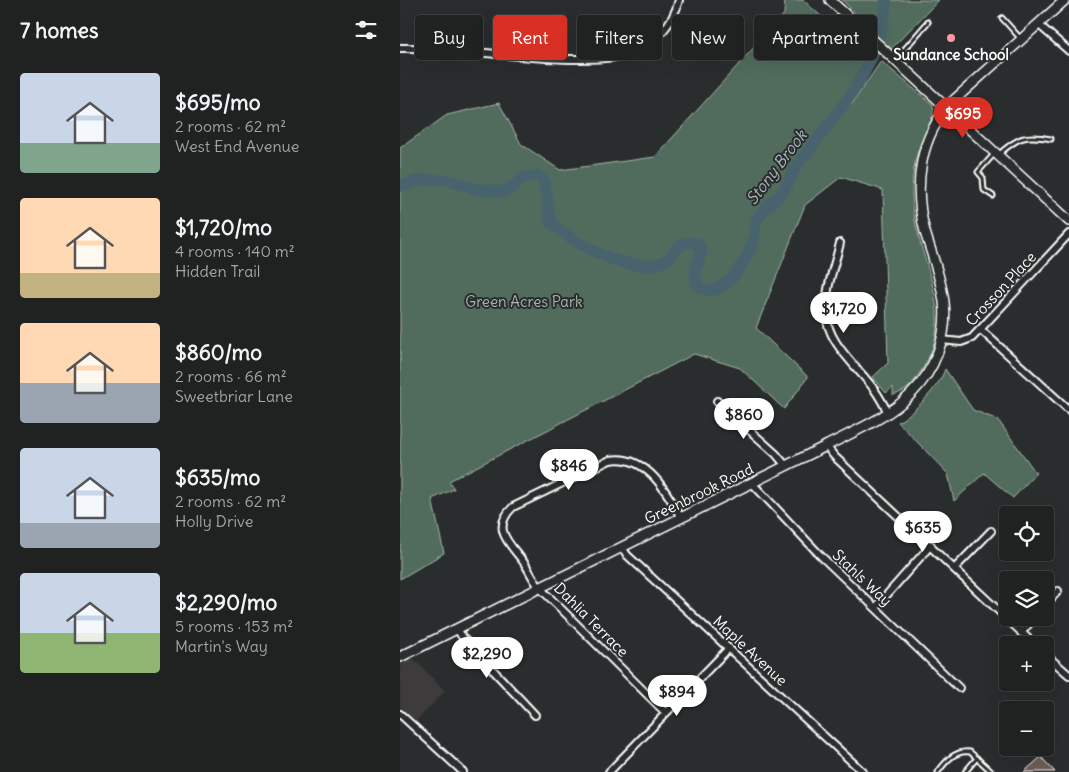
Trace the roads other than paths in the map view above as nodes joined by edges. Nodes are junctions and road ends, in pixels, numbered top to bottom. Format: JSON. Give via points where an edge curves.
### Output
{"nodes":[{"id":1,"x":679,"y":0,"type":"edge"},
{"id":2,"x":830,"y":0,"type":"edge"},
{"id":3,"x":1064,"y":0,"type":"edge"},
{"id":4,"x":1002,"y":18,"type":"dead end"},
{"id":5,"x":928,"y":22,"type":"dead end"},
{"id":6,"x":1038,"y":24,"type":"junction"},
{"id":7,"x":1021,"y":39,"type":"junction"},
{"id":8,"x":400,"y":48,"type":"edge"},
{"id":9,"x":1069,"y":51,"type":"edge"},
{"id":10,"x":895,"y":61,"type":"junction"},
{"id":11,"x":946,"y":108,"type":"junction"},
{"id":12,"x":1051,"y":139,"type":"dead end"},
{"id":13,"x":997,"y":154,"type":"junction"},
{"id":14,"x":993,"y":196,"type":"dead end"},
{"id":15,"x":1069,"y":221,"type":"edge"},
{"id":16,"x":1069,"y":234,"type":"edge"},
{"id":17,"x":840,"y":243,"type":"dead end"},
{"id":18,"x":981,"y":330,"type":"junction"},
{"id":19,"x":941,"y":340,"type":"junction"},
{"id":20,"x":717,"y":401,"type":"dead end"},
{"id":21,"x":1069,"y":410,"type":"edge"},
{"id":22,"x":888,"y":413,"type":"junction"},
{"id":23,"x":826,"y":446,"type":"junction"},
{"id":24,"x":786,"y":466,"type":"junction"},
{"id":25,"x":752,"y":483,"type":"junction"},
{"id":26,"x":681,"y":518,"type":"junction"},
{"id":27,"x":991,"y":531,"type":"dead end"},
{"id":28,"x":931,"y":545,"type":"junction"},
{"id":29,"x":622,"y":547,"type":"junction"},
{"id":30,"x":955,"y":568,"type":"junction"},
{"id":31,"x":540,"y":588,"type":"junction"},
{"id":32,"x":1058,"y":591,"type":"dead end"},
{"id":33,"x":1054,"y":595,"type":"edge"},
{"id":34,"x":876,"y":607,"type":"junction"},
{"id":35,"x":1027,"y":626,"type":"edge"},
{"id":36,"x":458,"y":629,"type":"junction"},
{"id":37,"x":1021,"y":633,"type":"junction"},
{"id":38,"x":1024,"y":636,"type":"edge"},
{"id":39,"x":729,"y":648,"type":"junction"},
{"id":40,"x":400,"y":657,"type":"edge"},
{"id":41,"x":1054,"y":662,"type":"edge"},
{"id":42,"x":1069,"y":675,"type":"edge"},
{"id":43,"x":959,"y":688,"type":"dead end"},
{"id":44,"x":666,"y":712,"type":"junction"},
{"id":45,"x":400,"y":714,"type":"edge"},
{"id":46,"x":535,"y":715,"type":"dead end"},
{"id":47,"x":977,"y":758,"type":"junction"},
{"id":48,"x":464,"y":772,"type":"edge"},
{"id":49,"x":609,"y":772,"type":"edge"},
{"id":50,"x":863,"y":772,"type":"edge"},
{"id":51,"x":938,"y":772,"type":"edge"},
{"id":52,"x":965,"y":772,"type":"edge"},
{"id":53,"x":992,"y":772,"type":"edge"}],
"edges":[{"from":1,"to":8,"type":"street","via":[[672,19],[659,36],[639,50],[619,56],[552,59]]},
{"from":2,"to":10,"type":"street"},
{"from":3,"to":6,"type":"street","name":"Greenbrook Road"},
{"from":4,"to":7,"type":"lane"},
{"from":5,"to":10,"type":"lane"},
{"from":6,"to":7,"type":"street","name":"Greenbrook Road"},
{"from":6,"to":9,"type":"street"},
{"from":7,"to":11,"type":"street","name":"Greenbrook Road"},
{"from":10,"to":11,"type":"street"},
{"from":11,"to":13,"type":"street"},
{"from":11,"to":19,"type":"street","name":"Greenbrook Road","via":[[927,143],[919,182],[921,214],[944,302]]},
{"from":12,"to":13,"type":"lane","via":[[1020,138]]},
{"from":13,"to":14,"type":"lane","via":[[978,172],[983,178],[984,190]]},
{"from":13,"to":15,"type":"street"},
{"from":16,"to":18,"type":"street","name":"Crosson Place"},
{"from":17,"to":22,"type":"street","via":[[827,299],[828,326]]},
{"from":18,"to":19,"type":"street","name":"Crosson Place","via":[[965,341]]},
{"from":18,"to":21,"type":"street"},
{"from":19,"to":22,"type":"street","name":"Greenbrook Road","via":[[921,384]]},
{"from":20,"to":24,"type":"street"},
{"from":22,"to":23,"type":"street","name":"Greenbrook Road"},
{"from":23,"to":24,"type":"street","name":"Greenbrook Road"},
{"from":23,"to":28,"type":"street"},
{"from":24,"to":25,"type":"street","name":"Greenbrook Road"},
{"from":25,"to":26,"type":"street","name":"Greenbrook Road"},
{"from":25,"to":34,"type":"street","name":"Stahls Way","via":[[820,555]]},
{"from":26,"to":29,"type":"street","name":"Greenbrook Road"},
{"from":26,"to":31,"type":"street","name":"Dahlia Terrace","via":[[663,487],[639,464],[625,458],[610,460],[521,503],[507,513],[502,529],[504,538]]},
{"from":27,"to":30,"type":"street"},
{"from":28,"to":30,"type":"street"},
{"from":28,"to":34,"type":"street"},
{"from":29,"to":31,"type":"street","name":"Greenbrook Road"},
{"from":29,"to":39,"type":"street","name":"Maple Avenue"},
{"from":30,"to":37,"type":"street"},
{"from":31,"to":36,"type":"street","name":"Greenbrook Road"},
{"from":31,"to":44,"type":"street","name":"Dahlia Terrace"},
{"from":32,"to":33,"type":"street"},
{"from":34,"to":43,"type":"street","name":"Stahls Way"},
{"from":35,"to":37,"type":"street"},
{"from":36,"to":40,"type":"street","name":"Greenbrook Road"},
{"from":36,"to":46,"type":"street"},
{"from":37,"to":38,"type":"street"},
{"from":39,"to":44,"type":"street"},
{"from":39,"to":50,"type":"street","name":"Maple Avenue"},
{"from":41,"to":42,"type":"street"},
{"from":44,"to":49,"type":"street"},
{"from":45,"to":48,"type":"street"},
{"from":47,"to":51,"type":"lane","via":[[970,752],[956,754]]},
{"from":47,"to":52,"type":"lane"},
{"from":47,"to":53,"type":"lane"}]}
